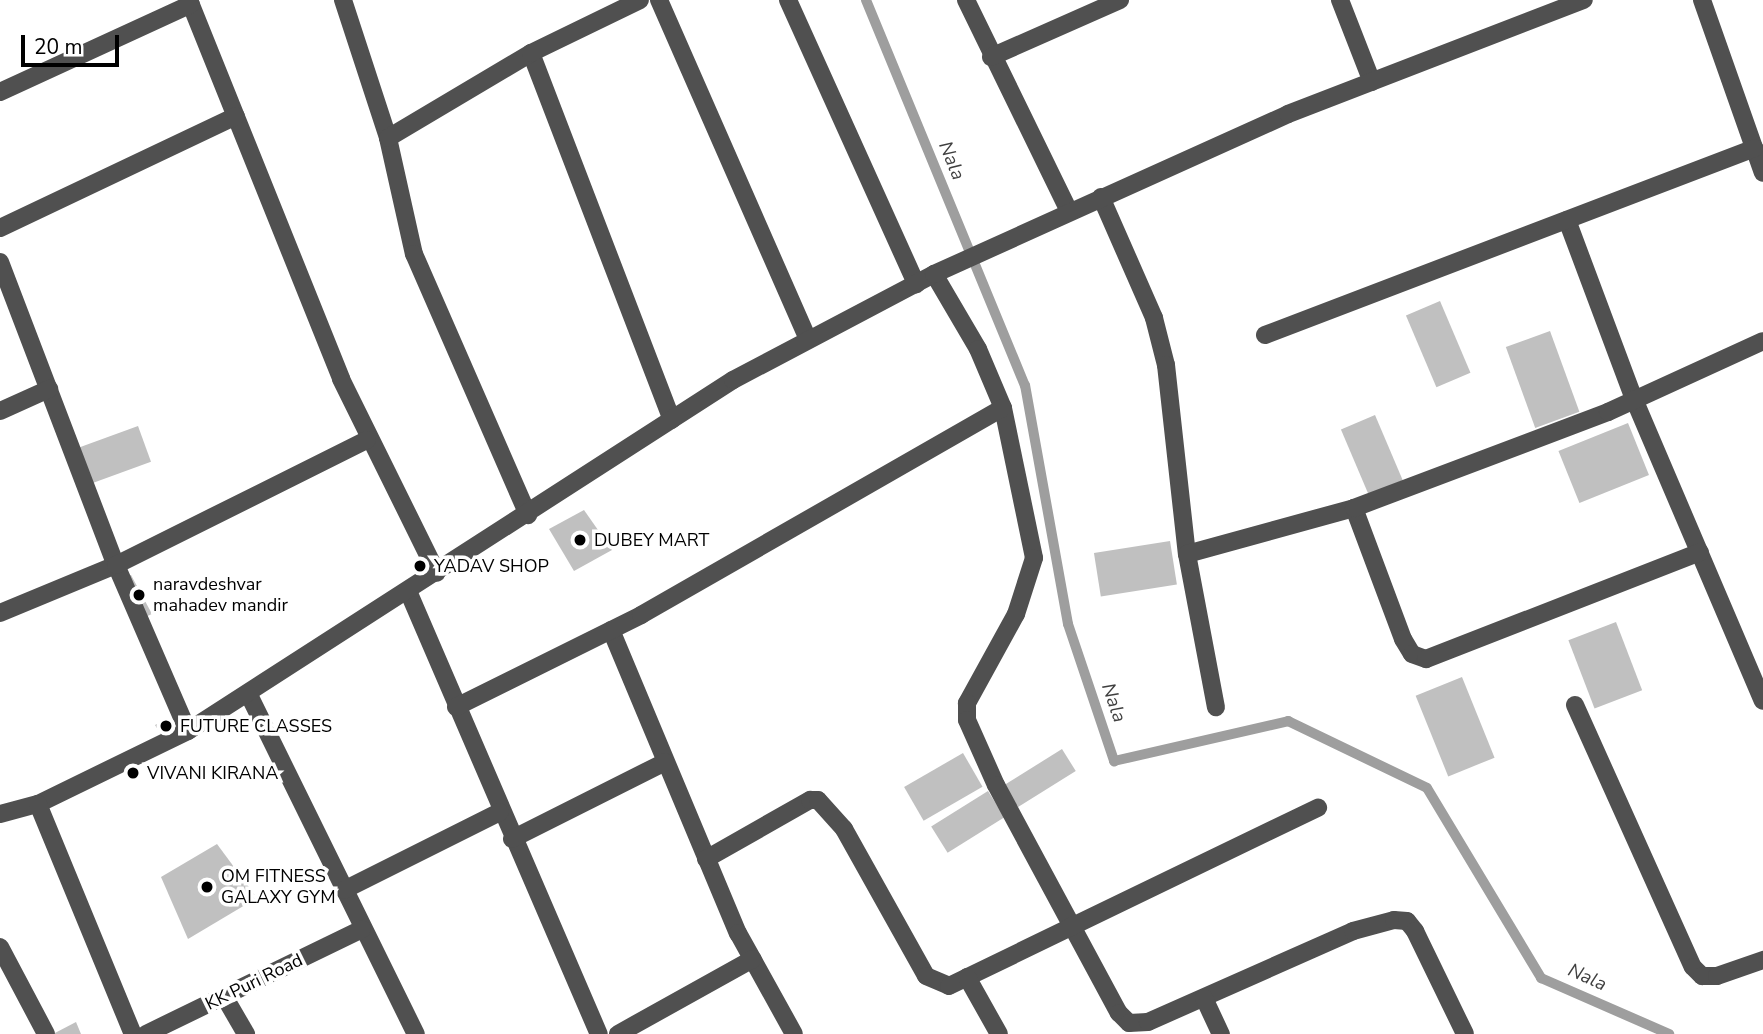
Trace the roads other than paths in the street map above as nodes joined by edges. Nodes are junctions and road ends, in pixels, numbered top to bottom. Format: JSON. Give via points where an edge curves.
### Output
{"nodes":[{"id":1,"x":343,"y":0,"type":"edge"},
{"id":2,"x":640,"y":0,"type":"edge"},
{"id":3,"x":659,"y":0,"type":"edge"},
{"id":4,"x":788,"y":0,"type":"edge"},
{"id":5,"x":966,"y":0,"type":"edge"},
{"id":6,"x":1120,"y":0,"type":"edge"},
{"id":7,"x":1340,"y":0,"type":"edge"},
{"id":8,"x":1584,"y":0,"type":"edge"},
{"id":9,"x":1702,"y":0,"type":"edge"},
{"id":10,"x":190,"y":2,"type":"edge"},
{"id":11,"x":531,"y":52,"type":"junction"},
{"id":12,"x":991,"y":57,"type":"junction"},
{"id":13,"x":1372,"y":82,"type":"junction"},
{"id":14,"x":0,"y":92,"type":"edge"},
{"id":15,"x":236,"y":116,"type":"junction"},
{"id":16,"x":388,"y":138,"type":"junction"},
{"id":17,"x":1755,"y":148,"type":"junction"},
{"id":18,"x":1763,"y":173,"type":"edge"},
{"id":19,"x":1101,"y":197,"type":"junction"},
{"id":20,"x":1069,"y":211,"type":"junction"},
{"id":21,"x":1567,"y":220,"type":"junction"},
{"id":22,"x":0,"y":228,"type":"edge"},
{"id":23,"x":0,"y":262,"type":"edge"},
{"id":24,"x":941,"y":270,"type":"junction"},
{"id":25,"x":916,"y":284,"type":"junction"},
{"id":26,"x":1265,"y":335,"type":"dead end"},
{"id":27,"x":808,"y":340,"type":"junction"},
{"id":28,"x":1763,"y":341,"type":"edge"},
{"id":29,"x":49,"y":390,"type":"junction"},
{"id":30,"x":1634,"y":400,"type":"junction"},
{"id":31,"x":1003,"y":408,"type":"junction"},
{"id":32,"x":0,"y":411,"type":"edge"},
{"id":33,"x":672,"y":420,"type":"junction"},
{"id":34,"x":368,"y":440,"type":"junction"},
{"id":35,"x":1354,"y":508,"type":"junction"},
{"id":36,"x":528,"y":515,"type":"junction"},
{"id":37,"x":1700,"y":552,"type":"junction"},
{"id":38,"x":1187,"y":554,"type":"junction"},
{"id":39,"x":116,"y":565,"type":"junction"},
{"id":40,"x":437,"y":573,"type":"junction"},
{"id":41,"x":408,"y":591,"type":"junction"},
{"id":42,"x":0,"y":613,"type":"edge"},
{"id":43,"x":611,"y":630,"type":"junction"},
{"id":44,"x":248,"y":693,"type":"junction"},
{"id":45,"x":1763,"y":701,"type":"edge"},
{"id":46,"x":1575,"y":705,"type":"dead end"},
{"id":47,"x":456,"y":707,"type":"junction"},
{"id":48,"x":1216,"y":707,"type":"dead end"},
{"id":49,"x":188,"y":731,"type":"junction"},
{"id":50,"x":665,"y":762,"type":"junction"},
{"id":51,"x":38,"y":804,"type":"junction"},
{"id":52,"x":1318,"y":808,"type":"dead end"},
{"id":53,"x":500,"y":812,"type":"junction"},
{"id":54,"x":0,"y":814,"type":"edge"},
{"id":55,"x":512,"y":839,"type":"junction"},
{"id":56,"x":706,"y":859,"type":"junction"},
{"id":57,"x":344,"y":890,"type":"junction"},
{"id":58,"x":1070,"y":927,"type":"junction"},
{"id":59,"x":362,"y":929,"type":"junction"},
{"id":60,"x":0,"y":947,"type":"edge"},
{"id":61,"x":753,"y":959,"type":"junction"},
{"id":62,"x":1763,"y":960,"type":"edge"},
{"id":63,"x":967,"y":977,"type":"junction"},
{"id":64,"x":225,"y":996,"type":"junction"},
{"id":65,"x":1204,"y":998,"type":"junction"},
{"id":66,"x":46,"y":1034,"type":"edge"},
{"id":67,"x":133,"y":1034,"type":"edge"},
{"id":68,"x":146,"y":1034,"type":"edge"},
{"id":69,"x":246,"y":1034,"type":"edge"},
{"id":70,"x":416,"y":1034,"type":"edge"},
{"id":71,"x":599,"y":1034,"type":"edge"},
{"id":72,"x":618,"y":1034,"type":"edge"},
{"id":73,"x":794,"y":1034,"type":"edge"},
{"id":74,"x":999,"y":1034,"type":"edge"},
{"id":75,"x":1221,"y":1034,"type":"edge"},
{"id":76,"x":1465,"y":1034,"type":"edge"}],
"edges":[{"from":1,"to":16,"type":"street"},
{"from":2,"to":11,"type":"street"},
{"from":3,"to":27,"type":"street"},
{"from":4,"to":25,"type":"street"},
{"from":5,"to":12,"type":"street"},
{"from":6,"to":12,"type":"street"},
{"from":7,"to":13,"type":"street"},
{"from":8,"to":13,"type":"street"},
{"from":9,"to":17,"type":"street"},
{"from":10,"to":14,"type":"street"},
{"from":10,"to":15,"type":"street"},
{"from":11,"to":16,"type":"street"},
{"from":11,"to":33,"type":"street"},
{"from":12,"to":20,"type":"street"},
{"from":13,"to":19,"type":"street"},
{"from":15,"to":22,"type":"street"},
{"from":15,"to":34,"type":"street"},
{"from":16,"to":36,"type":"street","via":[[414,254]]},
{"from":17,"to":18,"type":"street"},
{"from":17,"to":21,"type":"street"},
{"from":19,"to":20,"type":"street"},
{"from":19,"to":38,"type":"street","via":[[1154,318],[1163,353]]},
{"from":20,"to":24,"type":"street"},
{"from":21,"to":26,"type":"street"},
{"from":21,"to":30,"type":"street"},
{"from":23,"to":29,"type":"street"},
{"from":24,"to":25,"type":"street"},
{"from":24,"to":31,"type":"street"},
{"from":25,"to":27,"type":"street"},
{"from":27,"to":33,"type":"street"},
{"from":28,"to":30,"type":"street"},
{"from":29,"to":32,"type":"street"},
{"from":29,"to":39,"type":"street"},
{"from":30,"to":35,"type":"street"},
{"from":30,"to":37,"type":"street"},
{"from":31,"to":43,"type":"street"},
{"from":31,"to":58,"type":"street","via":[[1034,558],[1016,614],[967,703],[967,720]]},
{"from":33,"to":36,"type":"street"},
{"from":34,"to":39,"type":"street"},
{"from":34,"to":40,"type":"street"},
{"from":35,"to":37,"type":"street","via":[[1403,639],[1412,654],[1426,659]]},
{"from":35,"to":38,"type":"street"},
{"from":36,"to":40,"type":"street"},
{"from":37,"to":45,"type":"street"},
{"from":38,"to":48,"type":"street"},
{"from":39,"to":42,"type":"street"},
{"from":39,"to":49,"type":"street"},
{"from":40,"to":41,"type":"street"},
{"from":41,"to":44,"type":"street"},
{"from":41,"to":47,"type":"street"},
{"from":43,"to":47,"type":"street"},
{"from":43,"to":50,"type":"street"},
{"from":44,"to":49,"type":"street"},
{"from":44,"to":57,"type":"street"},
{"from":46,"to":62,"type":"street","via":[[1693,967],[1702,976],[1717,976]]},
{"from":47,"to":53,"type":"street"},
{"from":49,"to":51,"type":"street"},
{"from":50,"to":55,"type":"street"},
{"from":50,"to":56,"type":"street"},
{"from":51,"to":54,"type":"street"},
{"from":51,"to":67,"type":"street"},
{"from":52,"to":58,"type":"street"},
{"from":53,"to":55,"type":"street"},
{"from":53,"to":57,"type":"street"},
{"from":55,"to":71,"type":"street"},
{"from":56,"to":61,"type":"street"},
{"from":56,"to":63,"type":"street","via":[[810,800],[818,800],[844,829],[926,976],[939,986]]},
{"from":57,"to":59,"type":"street"},
{"from":58,"to":63,"type":"street"},
{"from":58,"to":65,"type":"street","via":[[1129,1023],[1148,1022]]},
{"from":59,"to":64,"type":"street","name":"KK Puri Road"},
{"from":59,"to":70,"type":"street"},
{"from":60,"to":66,"type":"street"},
{"from":61,"to":72,"type":"street"},
{"from":61,"to":73,"type":"street"},
{"from":63,"to":74,"type":"street"},
{"from":64,"to":68,"type":"street","name":"KK Puri Road"},
{"from":64,"to":69,"type":"street"},
{"from":65,"to":75,"type":"street"},
{"from":65,"to":76,"type":"street","via":[[1353,931],[1407,921]]}]}
